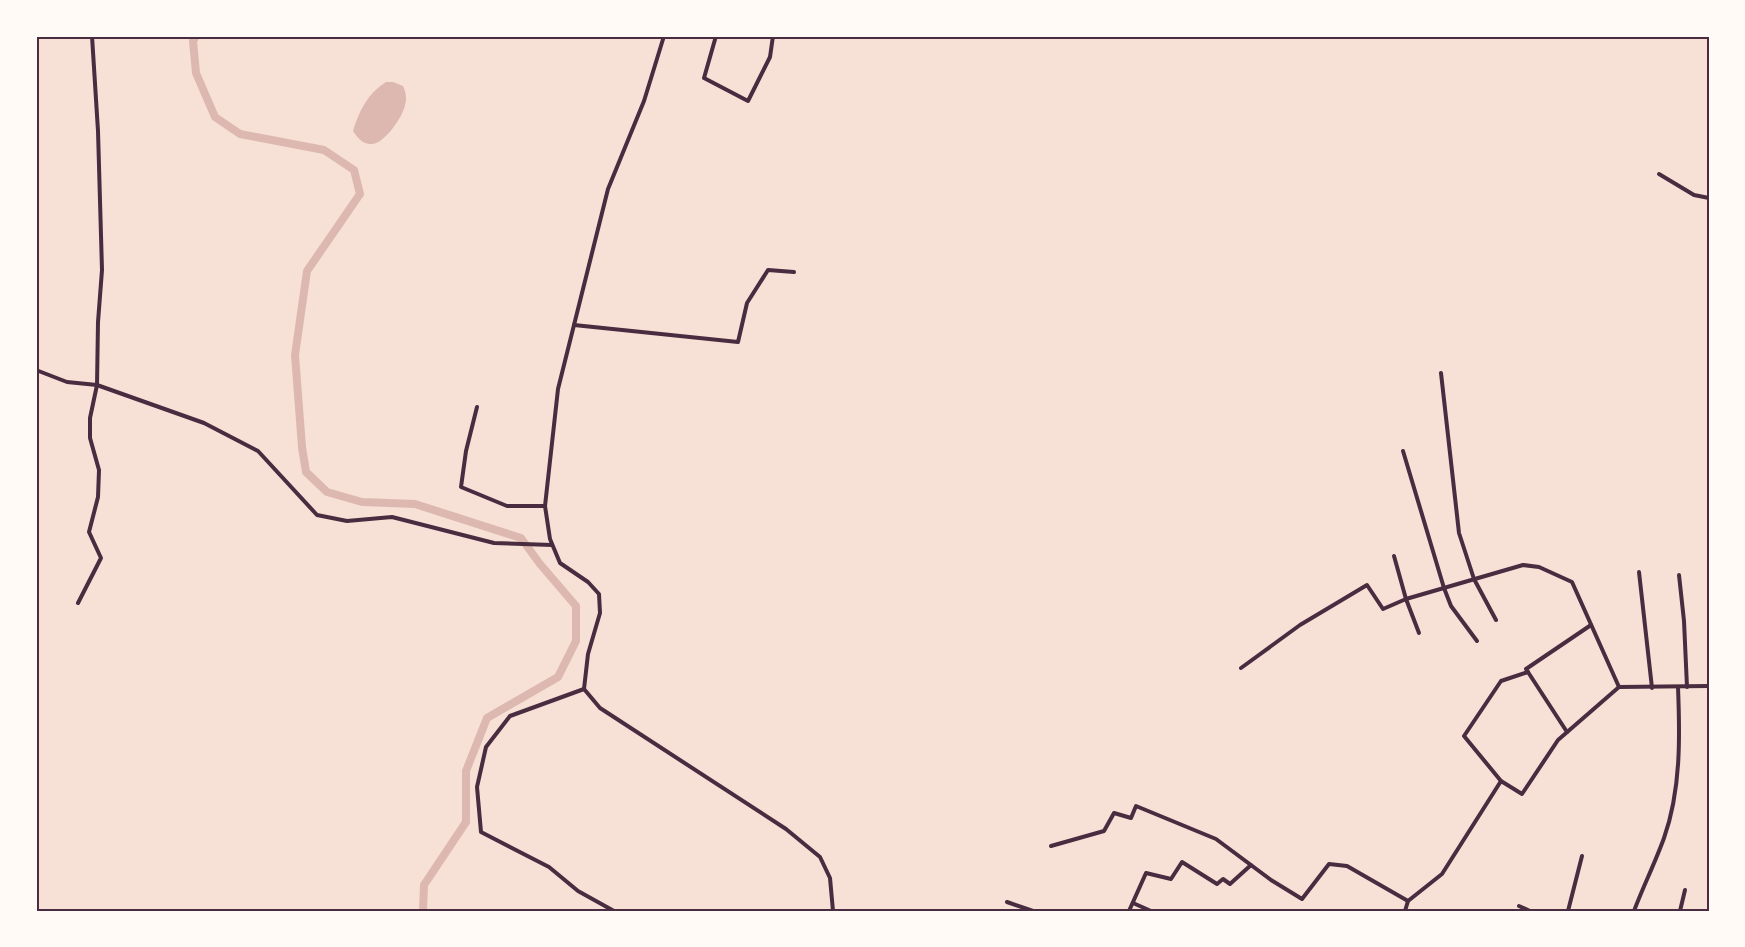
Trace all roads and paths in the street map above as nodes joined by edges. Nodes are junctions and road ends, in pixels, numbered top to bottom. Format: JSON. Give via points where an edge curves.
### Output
{"nodes":[{"id":1,"x":92,"y":36,"type":"edge"},
{"id":2,"x":664,"y":36,"type":"edge"},
{"id":3,"x":716,"y":36,"type":"edge"},
{"id":4,"x":773,"y":36,"type":"edge"},
{"id":5,"x":1659,"y":174,"type":"dead end"},
{"id":6,"x":1709,"y":198,"type":"edge"},
{"id":7,"x":794,"y":272,"type":"dead end"},
{"id":8,"x":574,"y":325,"type":"junction"},
{"id":9,"x":36,"y":370,"type":"edge"},
{"id":10,"x":1441,"y":374,"type":"dead end"},
{"id":11,"x":97,"y":385,"type":"junction"},
{"id":12,"x":477,"y":407,"type":"dead end"},
{"id":13,"x":1403,"y":451,"type":"dead end"},
{"id":14,"x":545,"y":506,"type":"junction"},
{"id":15,"x":552,"y":545,"type":"junction"},
{"id":16,"x":1394,"y":556,"type":"dead end"},
{"id":17,"x":1639,"y":572,"type":"dead end"},
{"id":18,"x":1679,"y":575,"type":"dead end"},
{"id":19,"x":1474,"y":579,"type":"junction"},
{"id":20,"x":1444,"y":588,"type":"junction"},
{"id":21,"x":1406,"y":599,"type":"junction"},
{"id":22,"x":78,"y":603,"type":"dead end"},
{"id":23,"x":1496,"y":620,"type":"dead end"},
{"id":24,"x":1591,"y":625,"type":"junction"},
{"id":25,"x":1419,"y":633,"type":"dead end"},
{"id":26,"x":1477,"y":641,"type":"dead end"},
{"id":27,"x":1241,"y":668,"type":"dead end"},
{"id":28,"x":1528,"y":672,"type":"junction"},
{"id":29,"x":1709,"y":686,"type":"edge"},
{"id":30,"x":1619,"y":687,"type":"junction"},
{"id":31,"x":1678,"y":687,"type":"junction"},
{"id":32,"x":1687,"y":687,"type":"junction"},
{"id":33,"x":1652,"y":688,"type":"junction"},
{"id":34,"x":584,"y":689,"type":"junction"},
{"id":35,"x":1567,"y":732,"type":"junction"},
{"id":36,"x":1501,"y":781,"type":"junction"},
{"id":37,"x":1050,"y":846,"type":"dead end"},
{"id":38,"x":1582,"y":856,"type":"dead end"},
{"id":39,"x":1251,"y":865,"type":"junction"},
{"id":40,"x":1684,"y":890,"type":"dead end"},
{"id":41,"x":1408,"y":901,"type":"junction"},
{"id":42,"x":1007,"y":902,"type":"dead end"},
{"id":43,"x":1133,"y":903,"type":"junction"},
{"id":44,"x":1519,"y":906,"type":"dead end"},
{"id":45,"x":614,"y":911,"type":"edge"},
{"id":46,"x":833,"y":911,"type":"edge"},
{"id":47,"x":1033,"y":911,"type":"edge"},
{"id":48,"x":1129,"y":911,"type":"edge"},
{"id":49,"x":1151,"y":911,"type":"edge"},
{"id":50,"x":1405,"y":911,"type":"edge"},
{"id":51,"x":1530,"y":911,"type":"edge"},
{"id":52,"x":1568,"y":911,"type":"edge"},
{"id":53,"x":1634,"y":911,"type":"edge"},
{"id":54,"x":1680,"y":911,"type":"edge"}],
"edges":[{"from":1,"to":11,"type":"street","via":[[102,233]]},
{"from":2,"to":8,"type":"street","via":[[644,101],[608,189]]},
{"from":3,"to":4,"type":"street","via":[[704,78],[748,101],[770,57]]},
{"from":5,"to":6,"type":"street","via":[[1694,195]]},
{"from":7,"to":8,"type":"street","via":[[768,270],[747,303],[738,342]]},
{"from":8,"to":14,"type":"street","via":[[558,389]]},
{"from":9,"to":11,"type":"street","via":[[67,382]]},
{"from":10,"to":19,"type":"street","via":[[1459,533]]},
{"from":11,"to":15,"type":"street","via":[[204,423],[258,451],[317,515],[347,521],[392,517],[494,543]]},
{"from":11,"to":22,"type":"street","via":[[90,438],[99,470],[98,497],[89,532],[101,558]]},
{"from":12,"to":14,"type":"street","via":[[460,487],[507,506]]},
{"from":13,"to":20,"type":"street"},
{"from":14,"to":15,"type":"street"},
{"from":15,"to":34,"type":"street","via":[[560,562],[598,594],[600,613],[588,654]]},
{"from":16,"to":21,"type":"street"},
{"from":17,"to":33,"type":"street"},
{"from":18,"to":32,"type":"street"},
{"from":19,"to":20,"type":"street"},
{"from":19,"to":23,"type":"street"},
{"from":19,"to":24,"type":"street","via":[[1523,565],[1539,567],[1572,582]]},
{"from":20,"to":21,"type":"street"},
{"from":20,"to":26,"type":"street","via":[[1451,606]]},
{"from":21,"to":25,"type":"street"},
{"from":21,"to":27,"type":"street","via":[[1383,609],[1367,585],[1299,625]]},
{"from":24,"to":28,"type":"street","via":[[1526,669]]},
{"from":24,"to":30,"type":"street"},
{"from":28,"to":35,"type":"street"},
{"from":28,"to":36,"type":"street","via":[[1501,681],[1464,736]]},
{"from":29,"to":32,"type":"street"},
{"from":30,"to":33,"type":"street"},
{"from":30,"to":35,"type":"street"},
{"from":31,"to":32,"type":"street"},
{"from":31,"to":33,"type":"street"},
{"from":31,"to":53,"type":"street","via":[[1680,740],[1670,817]]},
{"from":34,"to":45,"type":"street","via":[[510,716],[486,747],[477,787],[481,832],[549,867],[578,891]]},
{"from":34,"to":46,"type":"street","via":[[600,708],[786,830],[820,857],[830,878]]},
{"from":35,"to":36,"type":"street","via":[[1522,794]]},
{"from":36,"to":41,"type":"street","via":[[1442,874]]},
{"from":37,"to":39,"type":"street","via":[[1104,831],[1114,813],[1131,819],[1136,806],[1216,839]]},
{"from":38,"to":52,"type":"street"},
{"from":39,"to":41,"type":"street","via":[[1302,899],[1329,864],[1347,866]]},
{"from":39,"to":43,"type":"street","via":[[1230,884],[1223,879],[1217,884],[1182,862],[1171,879],[1146,873]]},
{"from":40,"to":54,"type":"street"},
{"from":41,"to":50,"type":"street"},
{"from":42,"to":47,"type":"street"},
{"from":43,"to":48,"type":"street"},
{"from":43,"to":49,"type":"street"},
{"from":44,"to":51,"type":"street"}]}
